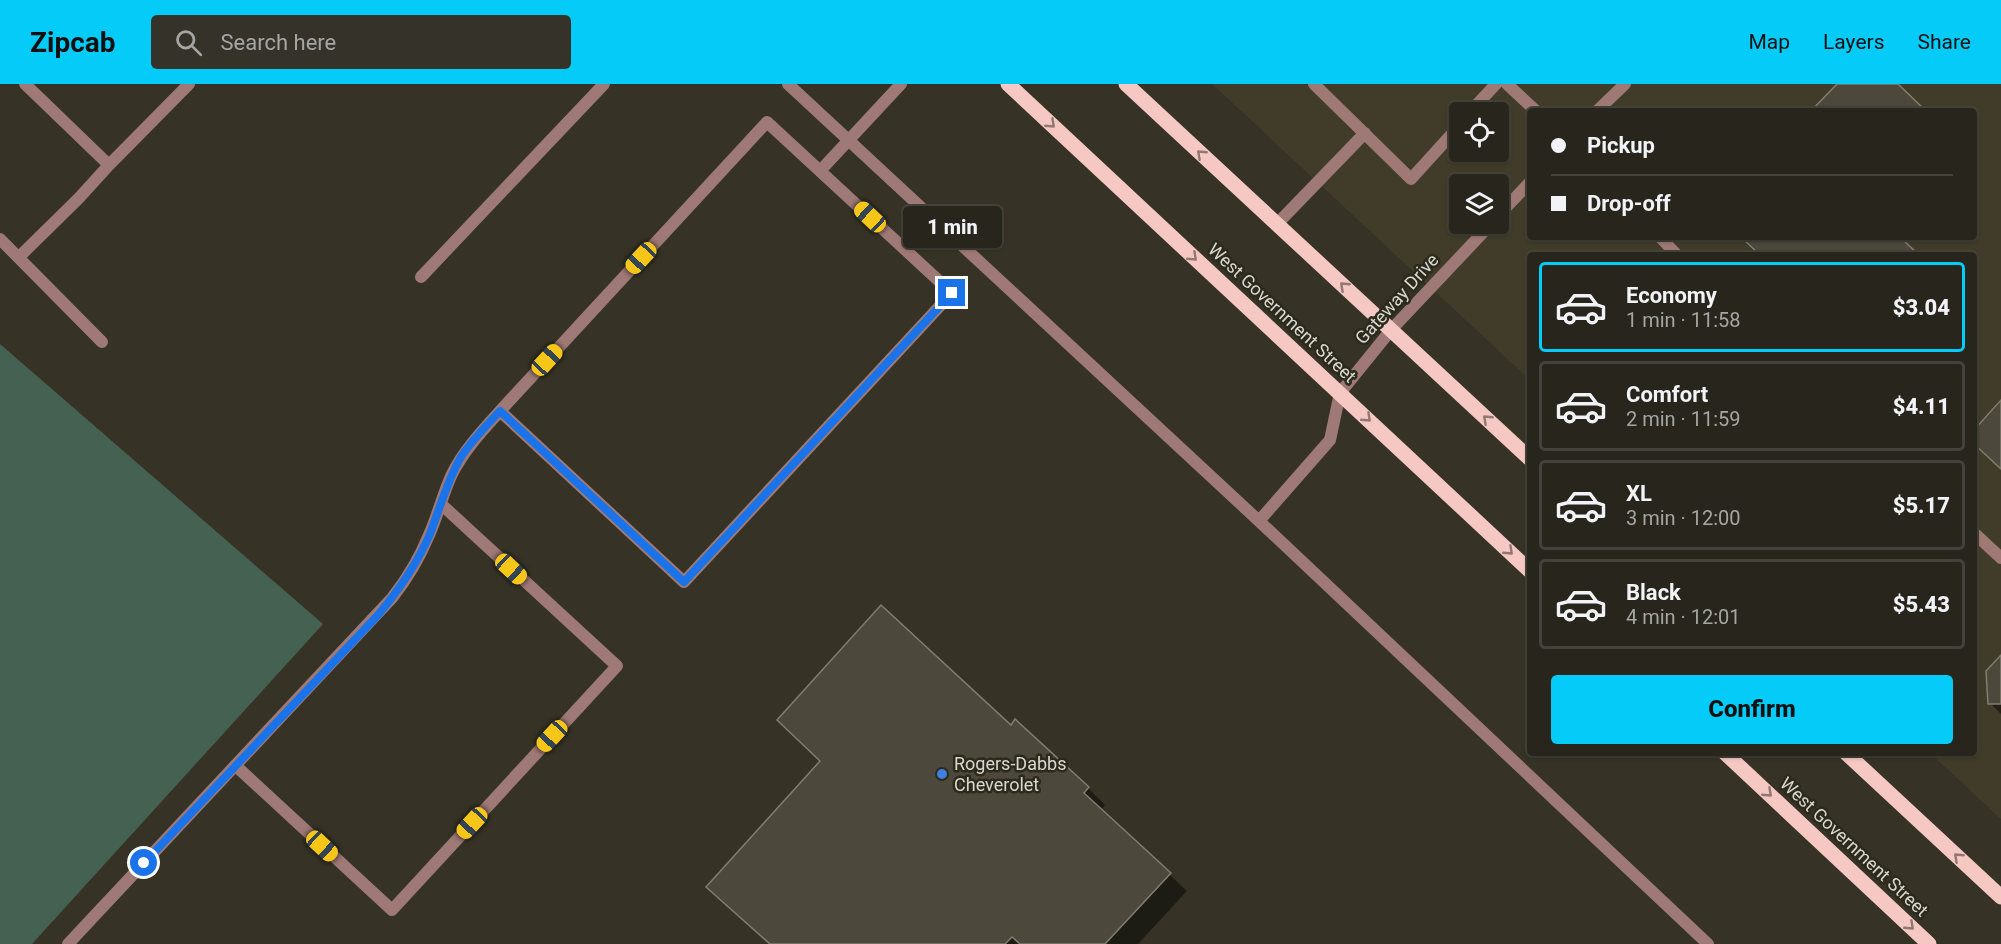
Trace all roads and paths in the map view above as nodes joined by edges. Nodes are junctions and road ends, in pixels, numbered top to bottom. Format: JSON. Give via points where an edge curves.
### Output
{"nodes":[{"id":1,"x":25,"y":84,"type":"edge"},
{"id":2,"x":189,"y":84,"type":"edge"},
{"id":3,"x":604,"y":84,"type":"edge"},
{"id":4,"x":788,"y":84,"type":"edge"},
{"id":5,"x":901,"y":84,"type":"edge"},
{"id":6,"x":1008,"y":84,"type":"edge"},
{"id":7,"x":1126,"y":84,"type":"edge"},
{"id":8,"x":1314,"y":84,"type":"edge"},
{"id":9,"x":1335,"y":84,"type":"edge"},
{"id":10,"x":1496,"y":84,"type":"edge"},
{"id":11,"x":1508,"y":84,"type":"edge"},
{"id":12,"x":1625,"y":84,"type":"edge"},
{"id":13,"x":1325,"y":94,"type":"junction"},
{"id":14,"x":1479,"y":102,"type":"edge"},
{"id":15,"x":1533,"y":108,"type":"edge"},
{"id":16,"x":1600,"y":108,"type":"edge"},
{"id":17,"x":1365,"y":133,"type":"junction"},
{"id":18,"x":1449,"y":137,"type":"edge"},
{"id":19,"x":849,"y":140,"type":"junction"},
{"id":20,"x":110,"y":165,"type":"junction"},
{"id":21,"x":820,"y":171,"type":"junction"},
{"id":22,"x":1527,"y":185,"type":"edge"},
{"id":23,"x":1509,"y":204,"type":"edge"},
{"id":24,"x":1277,"y":224,"type":"junction"},
{"id":25,"x":1482,"y":234,"type":"edge"},
{"id":26,"x":0,"y":239,"type":"edge"},
{"id":27,"x":1663,"y":240,"type":"edge"},
{"id":28,"x":1674,"y":252,"type":"edge"},
{"id":29,"x":19,"y":258,"type":"junction"},
{"id":30,"x":421,"y":277,"type":"dead end"},
{"id":31,"x":1391,"y":330,"type":"junction"},
{"id":32,"x":102,"y":342,"type":"dead end"},
{"id":33,"x":1340,"y":393,"type":"junction"},
{"id":34,"x":500,"y":411,"type":"junction"},
{"id":35,"x":1527,"y":456,"type":"edge"},
{"id":36,"x":441,"y":504,"type":"junction"},
{"id":37,"x":1259,"y":520,"type":"junction"},
{"id":38,"x":1977,"y":536,"type":"edge"},
{"id":39,"x":2001,"y":558,"type":"edge"},
{"id":40,"x":1527,"y":568,"type":"edge"},
{"id":41,"x":1728,"y":756,"type":"edge"},
{"id":42,"x":1849,"y":756,"type":"edge"},
{"id":43,"x":236,"y":766,"type":"junction"},
{"id":44,"x":2001,"y":897,"type":"edge"},
{"id":45,"x":68,"y":944,"type":"edge"},
{"id":46,"x":1708,"y":944,"type":"edge"},
{"id":47,"x":1929,"y":944,"type":"edge"}],
"edges":[{"from":1,"to":20,"type":"street"},
{"from":2,"to":20,"type":"street"},
{"from":3,"to":30,"type":"street"},
{"from":4,"to":19,"type":"street"},
{"from":5,"to":19,"type":"street"},
{"from":6,"to":33,"type":"main road","name":"West Government Street","one_way":true},
{"from":24,"to":7,"type":"main road","one_way":true},
{"from":8,"to":13,"type":"street"},
{"from":9,"to":13,"type":"street"},
{"from":10,"to":14,"type":"street"},
{"from":11,"to":15,"type":"street"},
{"from":12,"to":16,"type":"street"},
{"from":13,"to":17,"type":"street"},
{"from":17,"to":18,"type":"street","via":[[1411,178]]},
{"from":17,"to":24,"type":"street"},
{"from":19,"to":21,"type":"street"},
{"from":19,"to":37,"type":"street"},
{"from":20,"to":29,"type":"street"},
{"from":21,"to":34,"type":"street","via":[[767,122]]},
{"from":21,"to":34,"type":"street","via":[[952,293],[684,582]]},
{"from":22,"to":23,"type":"street"},
{"from":31,"to":24,"type":"main road","one_way":true},
{"from":25,"to":31,"type":"street","name":"Gateway Drive"},
{"from":26,"to":29,"type":"street"},
{"from":27,"to":28,"type":"street"},
{"from":29,"to":32,"type":"street"},
{"from":31,"to":33,"type":"street","name":"Gateway Drive"},
{"from":35,"to":31,"type":"main road","one_way":true},
{"from":33,"to":37,"type":"street","name":"Gateway Drive","via":[[1330,440]]},
{"from":33,"to":40,"type":"main road","name":"West Government Street","one_way":true},
{"from":34,"to":36,"type":"street","via":[[462,456]]},
{"from":36,"to":43,"type":"street","via":[[430,534],[402,585]]},
{"from":36,"to":43,"type":"street","via":[[616,666],[392,910]]},
{"from":37,"to":46,"type":"street"},
{"from":38,"to":39,"type":"street"},
{"from":41,"to":47,"type":"main road","name":"West Government Street","one_way":true},
{"from":44,"to":42,"type":"main road","one_way":true},
{"from":43,"to":45,"type":"street"}]}
